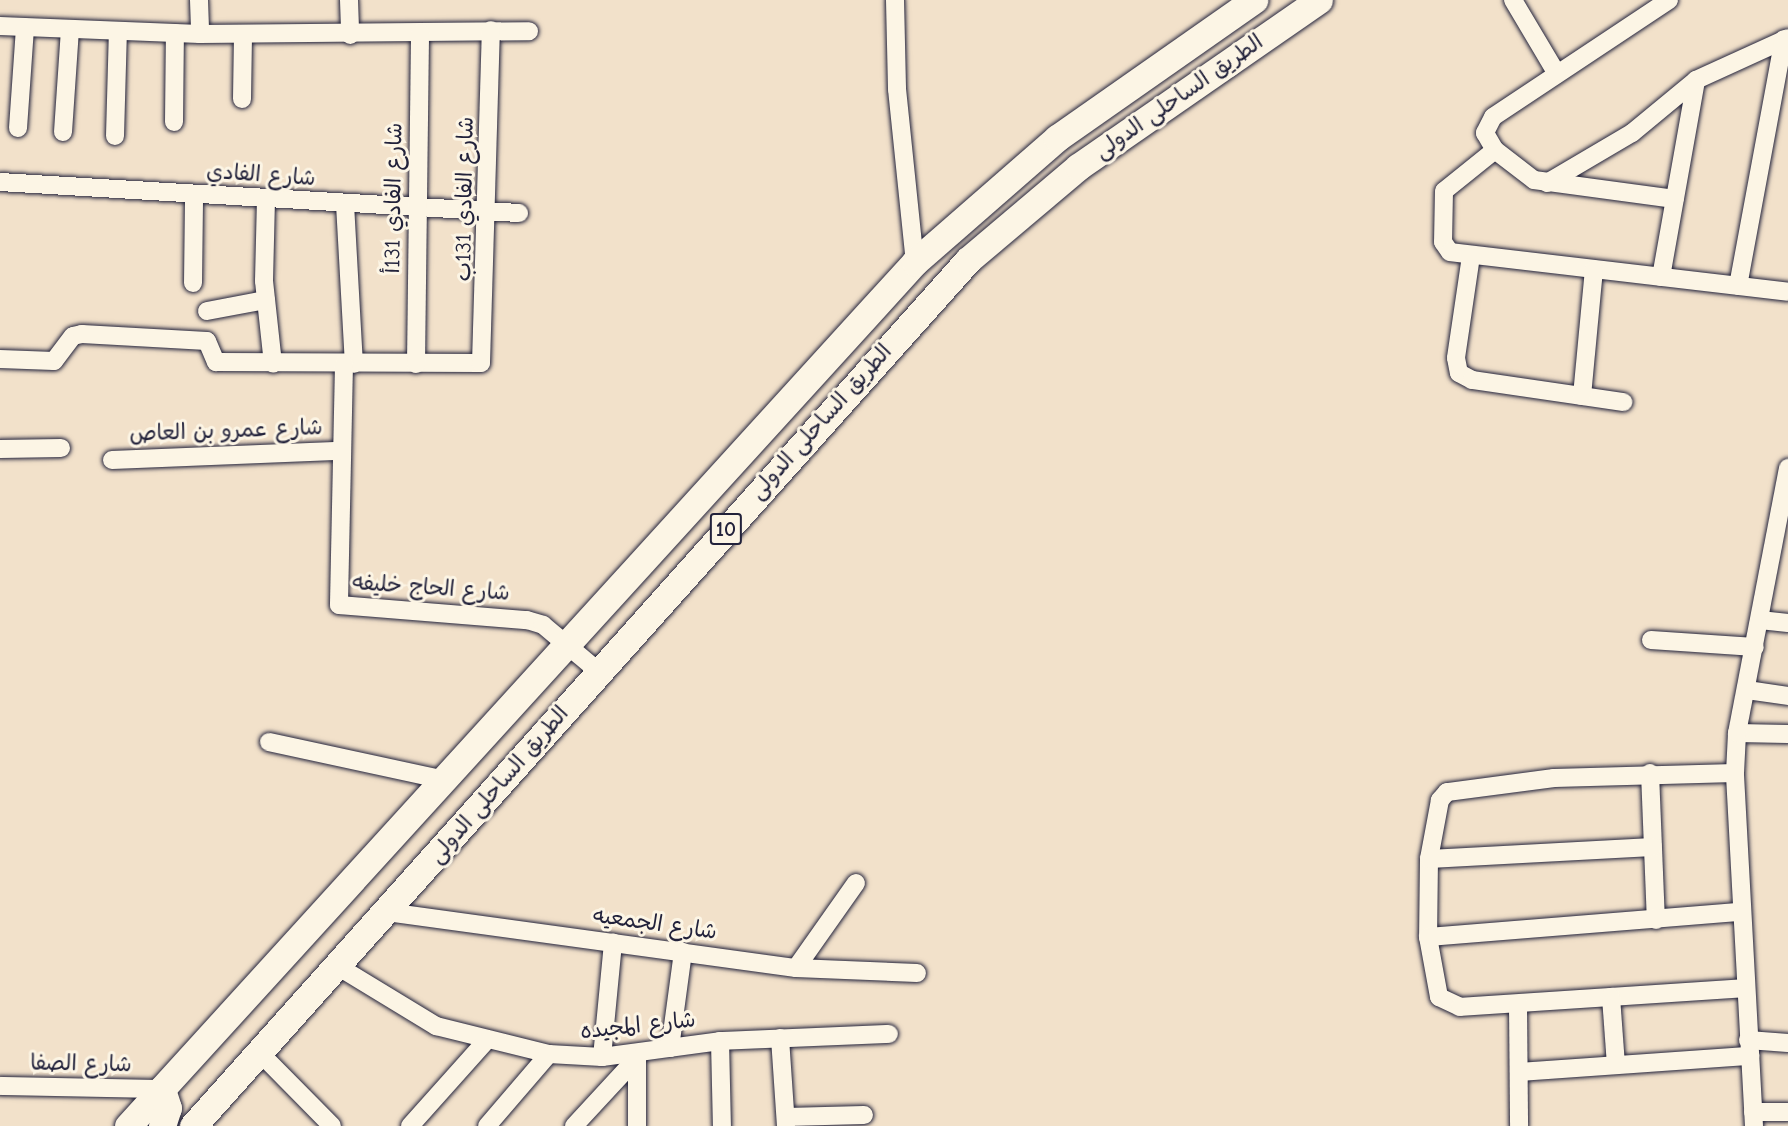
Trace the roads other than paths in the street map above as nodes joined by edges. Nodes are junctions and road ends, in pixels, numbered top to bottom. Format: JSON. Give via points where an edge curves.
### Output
{"nodes":[{"id":1,"x":199,"y":0,"type":"edge"},
{"id":2,"x":349,"y":0,"type":"edge"},
{"id":3,"x":895,"y":0,"type":"edge"},
{"id":4,"x":1254,"y":0,"type":"edge"},
{"id":5,"x":1319,"y":0,"type":"edge"},
{"id":6,"x":1669,"y":0,"type":"edge"},
{"id":7,"x":1521,"y":3,"type":"edge"},
{"id":8,"x":0,"y":26,"type":"edge"},
{"id":9,"x":25,"y":27,"type":"junction"},
{"id":10,"x":70,"y":29,"type":"junction"},
{"id":11,"x":491,"y":30,"type":"junction"},
{"id":12,"x":118,"y":31,"type":"junction"},
{"id":13,"x":529,"y":31,"type":"dead end"},
{"id":14,"x":175,"y":33,"type":"junction"},
{"id":15,"x":420,"y":33,"type":"junction"},
{"id":16,"x":200,"y":34,"type":"junction"},
{"id":17,"x":243,"y":34,"type":"junction"},
{"id":18,"x":350,"y":35,"type":"junction"},
{"id":19,"x":1786,"y":38,"type":"edge"},
{"id":20,"x":1557,"y":74,"type":"junction"},
{"id":21,"x":1696,"y":80,"type":"junction"},
{"id":22,"x":242,"y":99,"type":"dead end"},
{"id":23,"x":174,"y":122,"type":"dead end"},
{"id":24,"x":18,"y":128,"type":"dead end"},
{"id":25,"x":63,"y":132,"type":"dead end"},
{"id":26,"x":115,"y":136,"type":"dead end"},
{"id":27,"x":1495,"y":150,"type":"junction"},
{"id":28,"x":0,"y":182,"type":"edge"},
{"id":29,"x":1547,"y":183,"type":"junction"},
{"id":30,"x":194,"y":195,"type":"junction"},
{"id":31,"x":266,"y":199,"type":"junction"},
{"id":32,"x":1675,"y":199,"type":"junction"},
{"id":33,"x":345,"y":204,"type":"junction"},
{"id":34,"x":418,"y":209,"type":"junction"},
{"id":35,"x":489,"y":211,"type":"junction"},
{"id":36,"x":519,"y":213,"type":"dead end"},
{"id":37,"x":1471,"y":256,"type":"junction"},
{"id":38,"x":915,"y":262,"type":"junction"},
{"id":39,"x":1594,"y":270,"type":"junction"},
{"id":40,"x":1661,"y":277,"type":"junction"},
{"id":41,"x":193,"y":283,"type":"dead end"},
{"id":42,"x":1738,"y":286,"type":"junction"},
{"id":43,"x":1788,"y":292,"type":"edge"},
{"id":44,"x":266,"y":300,"type":"junction"},
{"id":45,"x":207,"y":311,"type":"dead end"},
{"id":46,"x":0,"y":359,"type":"edge"},
{"id":47,"x":273,"y":364,"type":"junction"},
{"id":48,"x":349,"y":364,"type":"junction"},
{"id":49,"x":416,"y":364,"type":"junction"},
{"id":50,"x":1582,"y":396,"type":"junction"},
{"id":51,"x":1623,"y":402,"type":"dead end"},
{"id":52,"x":61,"y":448,"type":"dead end"},
{"id":53,"x":0,"y":449,"type":"edge"},
{"id":54,"x":341,"y":451,"type":"junction"},
{"id":55,"x":112,"y":459,"type":"dead end"},
{"id":56,"x":1788,"y":471,"type":"edge"},
{"id":57,"x":1760,"y":620,"type":"junction"},
{"id":58,"x":1788,"y":623,"type":"edge"},
{"id":59,"x":1651,"y":640,"type":"dead end"},
{"id":60,"x":566,"y":643,"type":"junction"},
{"id":61,"x":1755,"y":647,"type":"junction"},
{"id":62,"x":599,"y":672,"type":"junction"},
{"id":63,"x":1747,"y":690,"type":"junction"},
{"id":64,"x":1788,"y":696,"type":"edge"},
{"id":65,"x":1737,"y":733,"type":"junction"},
{"id":66,"x":1788,"y":734,"type":"edge"},
{"id":67,"x":269,"y":742,"type":"dead end"},
{"id":68,"x":1650,"y":773,"type":"junction"},
{"id":69,"x":1735,"y":773,"type":"junction"},
{"id":70,"x":440,"y":779,"type":"junction"},
{"id":71,"x":1653,"y":847,"type":"junction"},
{"id":72,"x":1429,"y":859,"type":"junction"},
{"id":73,"x":856,"y":884,"type":"dead end"},
{"id":74,"x":387,"y":912,"type":"junction"},
{"id":75,"x":1741,"y":912,"type":"junction"},
{"id":76,"x":1656,"y":920,"type":"junction"},
{"id":77,"x":1428,"y":937,"type":"junction"},
{"id":78,"x":613,"y":943,"type":"junction"},
{"id":79,"x":683,"y":952,"type":"junction"},
{"id":80,"x":339,"y":967,"type":"junction"},
{"id":81,"x":796,"y":968,"type":"junction"},
{"id":82,"x":917,"y":973,"type":"dead end"},
{"id":83,"x":1745,"y":988,"type":"junction"},
{"id":84,"x":1611,"y":997,"type":"junction"},
{"id":85,"x":1518,"y":1004,"type":"junction"},
{"id":86,"x":889,"y":1034,"type":"dead end"},
{"id":87,"x":780,"y":1038,"type":"junction"},
{"id":88,"x":487,"y":1040,"type":"junction"},
{"id":89,"x":720,"y":1041,"type":"junction"},
{"id":90,"x":1788,"y":1042,"type":"edge"},
{"id":91,"x":670,"y":1048,"type":"junction"},
{"id":92,"x":1749,"y":1048,"type":"junction"},
{"id":93,"x":549,"y":1053,"type":"junction"},
{"id":94,"x":261,"y":1054,"type":"junction"},
{"id":95,"x":637,"y":1056,"type":"junction"},
{"id":96,"x":602,"y":1057,"type":"junction"},
{"id":97,"x":1616,"y":1065,"type":"junction"},
{"id":98,"x":1519,"y":1072,"type":"junction"},
{"id":99,"x":0,"y":1086,"type":"edge"},
{"id":100,"x":162,"y":1089,"type":"junction"},
{"id":101,"x":1788,"y":1112,"type":"edge"},
{"id":102,"x":864,"y":1115,"type":"dead end"},
{"id":103,"x":1754,"y":1119,"type":"edge"},
{"id":104,"x":786,"y":1121,"type":"edge"},
{"id":105,"x":128,"y":1126,"type":"edge"},
{"id":106,"x":162,"y":1126,"type":"edge"},
{"id":107,"x":193,"y":1126,"type":"edge"},
{"id":108,"x":332,"y":1126,"type":"edge"},
{"id":109,"x":410,"y":1126,"type":"edge"},
{"id":110,"x":487,"y":1126,"type":"edge"},
{"id":111,"x":574,"y":1126,"type":"edge"},
{"id":112,"x":637,"y":1126,"type":"edge"},
{"id":113,"x":722,"y":1126,"type":"edge"},
{"id":114,"x":1519,"y":1126,"type":"edge"}],
"edges":[{"from":1,"to":16,"type":"street"},
{"from":2,"to":18,"type":"street"},
{"from":3,"to":38,"type":"street","via":[[897,89]]},
{"from":4,"to":38,"type":"highway","name":"الطريق الساحلى الدولى","number":"10","via":[[1057,138]]},
{"from":5,"to":62,"type":"highway","name":"الطريق الساحلى الدولى","number":"10","via":[[1078,167],[968,260]]},
{"from":6,"to":20,"type":"street"},
{"from":7,"to":20,"type":"street"},
{"from":8,"to":9,"type":"street"},
{"from":9,"to":10,"type":"street"},
{"from":9,"to":24,"type":"street"},
{"from":10,"to":12,"type":"street"},
{"from":10,"to":25,"type":"street"},
{"from":11,"to":13,"type":"street"},
{"from":11,"to":15,"type":"street"},
{"from":11,"to":35,"type":"street","name":"شارع الفادي 131ب"},
{"from":12,"to":14,"type":"street"},
{"from":12,"to":26,"type":"street"},
{"from":14,"to":16,"type":"street"},
{"from":14,"to":23,"type":"street"},
{"from":15,"to":18,"type":"street"},
{"from":15,"to":34,"type":"street","name":"شارع الفادي 131أ"},
{"from":16,"to":17,"type":"street"},
{"from":17,"to":18,"type":"street"},
{"from":17,"to":22,"type":"street"},
{"from":19,"to":21,"type":"street"},
{"from":19,"to":42,"type":"street"},
{"from":20,"to":27,"type":"street","via":[[1493,117],[1485,133]]},
{"from":21,"to":29,"type":"street","via":[[1632,133]]},
{"from":21,"to":32,"type":"street"},
{"from":27,"to":29,"type":"street","via":[[1519,171]]},
{"from":27,"to":37,"type":"street","via":[[1451,182],[1441,198],[1446,248]]},
{"from":28,"to":30,"type":"street","name":"شارع الفادي"},
{"from":29,"to":32,"type":"street"},
{"from":30,"to":31,"type":"street","name":"شارع الفادي"},
{"from":30,"to":41,"type":"street"},
{"from":31,"to":33,"type":"street","name":"شارع الفادي"},
{"from":31,"to":44,"type":"street"},
{"from":32,"to":40,"type":"street"},
{"from":33,"to":34,"type":"street","name":"شارع الفادي"},
{"from":33,"to":48,"type":"street","name":"شارع الحاج خليفه"},
{"from":34,"to":35,"type":"street","name":"شارع الفادي"},
{"from":34,"to":49,"type":"street","name":"شارع الفادي 131أ"},
{"from":35,"to":36,"type":"street","name":"شارع الفادي"},
{"from":35,"to":49,"type":"street","name":"شارع الفادي 131ب","via":[[486,355],[477,364]]},
{"from":37,"to":39,"type":"street"},
{"from":37,"to":50,"type":"street","via":[[1456,358],[1459,373],[1472,380]]},
{"from":38,"to":60,"type":"highway","name":"الطريق الساحلى الدولى","number":"10"},
{"from":39,"to":40,"type":"street"},
{"from":39,"to":50,"type":"street"},
{"from":40,"to":42,"type":"street"},
{"from":42,"to":43,"type":"street"},
{"from":44,"to":45,"type":"street"},
{"from":44,"to":47,"type":"street"},
{"from":46,"to":47,"type":"street","via":[[54,361],[73,336],[82,334],[207,341],[213,361]]},
{"from":47,"to":48,"type":"street"},
{"from":48,"to":49,"type":"street"},
{"from":48,"to":54,"type":"street","name":"شارع الحاج خليفه"},
{"from":50,"to":51,"type":"street"},
{"from":52,"to":53,"type":"street"},
{"from":54,"to":55,"type":"street","name":"شارع عمرو بن العاص"},
{"from":54,"to":60,"type":"street","name":"شارع الحاج خليفه","via":[[337,600],[341,607],[512,617],[543,625]]},
{"from":56,"to":57,"type":"street"},
{"from":57,"to":58,"type":"street"},
{"from":57,"to":61,"type":"street"},
{"from":59,"to":61,"type":"street"},
{"from":60,"to":62,"type":"street","name":"شارع الحاج خليفه"},
{"from":60,"to":70,"type":"highway","name":"الطريق الساحلى الدولى","number":"10"},
{"from":61,"to":63,"type":"street"},
{"from":62,"to":74,"type":"highway","name":"الطريق الساحلى الدولى","number":"10"},
{"from":63,"to":64,"type":"street"},
{"from":63,"to":65,"type":"street"},
{"from":65,"to":66,"type":"street"},
{"from":65,"to":69,"type":"street"},
{"from":67,"to":70,"type":"street"},
{"from":68,"to":69,"type":"street"},
{"from":68,"to":71,"type":"street"},
{"from":68,"to":72,"type":"street","via":[[1447,792],[1440,800]]},
{"from":69,"to":75,"type":"street"},
{"from":70,"to":100,"type":"highway","name":"الطريق الساحلى الدولى","number":"10"},
{"from":71,"to":72,"type":"street"},
{"from":71,"to":76,"type":"street"},
{"from":72,"to":77,"type":"street"},
{"from":73,"to":81,"type":"street"},
{"from":74,"to":78,"type":"street","name":"شارع الجمعيه"},
{"from":74,"to":80,"type":"highway","name":"الطريق الساحلى الدولى","number":"10"},
{"from":75,"to":76,"type":"street"},
{"from":75,"to":83,"type":"street"},
{"from":76,"to":77,"type":"street"},
{"from":77,"to":85,"type":"street","via":[[1435,986],[1448,1005]]},
{"from":78,"to":79,"type":"street","name":"شارع الجمعيه"},
{"from":78,"to":96,"type":"street"},
{"from":79,"to":81,"type":"street","name":"شارع الجمعيه"},
{"from":79,"to":91,"type":"street"},
{"from":80,"to":88,"type":"street","name":"شارع المجيده","via":[[436,1026]]},
{"from":80,"to":94,"type":"highway","name":"الطريق الساحلى الدولى","number":"10"},
{"from":81,"to":82,"type":"street","name":"شارع الجمعيه"},
{"from":83,"to":84,"type":"street"},
{"from":83,"to":92,"type":"street"},
{"from":84,"to":85,"type":"street"},
{"from":84,"to":97,"type":"street"},
{"from":85,"to":98,"type":"street"},
{"from":86,"to":87,"type":"street","name":"شارع المجيده"},
{"from":87,"to":89,"type":"street","name":"شارع المجيده"},
{"from":87,"to":104,"type":"street"},
{"from":88,"to":93,"type":"street","name":"شارع المجيده"},
{"from":88,"to":109,"type":"street"},
{"from":89,"to":91,"type":"street","name":"شارع المجيده"},
{"from":89,"to":113,"type":"street"},
{"from":90,"to":92,"type":"street"},
{"from":91,"to":95,"type":"street","name":"شارع المجيده"},
{"from":92,"to":97,"type":"street"},
{"from":92,"to":103,"type":"street"},
{"from":93,"to":96,"type":"street","name":"شارع المجيده"},
{"from":93,"to":110,"type":"street"},
{"from":94,"to":107,"type":"highway","name":"الطريق الساحلى الدولى","number":"10"},
{"from":94,"to":108,"type":"street"},
{"from":95,"to":96,"type":"street","name":"شارع المجيده"},
{"from":95,"to":111,"type":"street"},
{"from":95,"to":112,"type":"street"},
{"from":97,"to":98,"type":"street"},
{"from":98,"to":114,"type":"street"},
{"from":99,"to":100,"type":"street","name":"شارع الصفا"},
{"from":100,"to":105,"type":"highway","name":"الطريق الساحلى الدولى","number":"10"},
{"from":100,"to":106,"type":"highway","via":[[168,1107]]},
{"from":101,"to":103,"type":"street"},
{"from":102,"to":104,"type":"street"}]}
